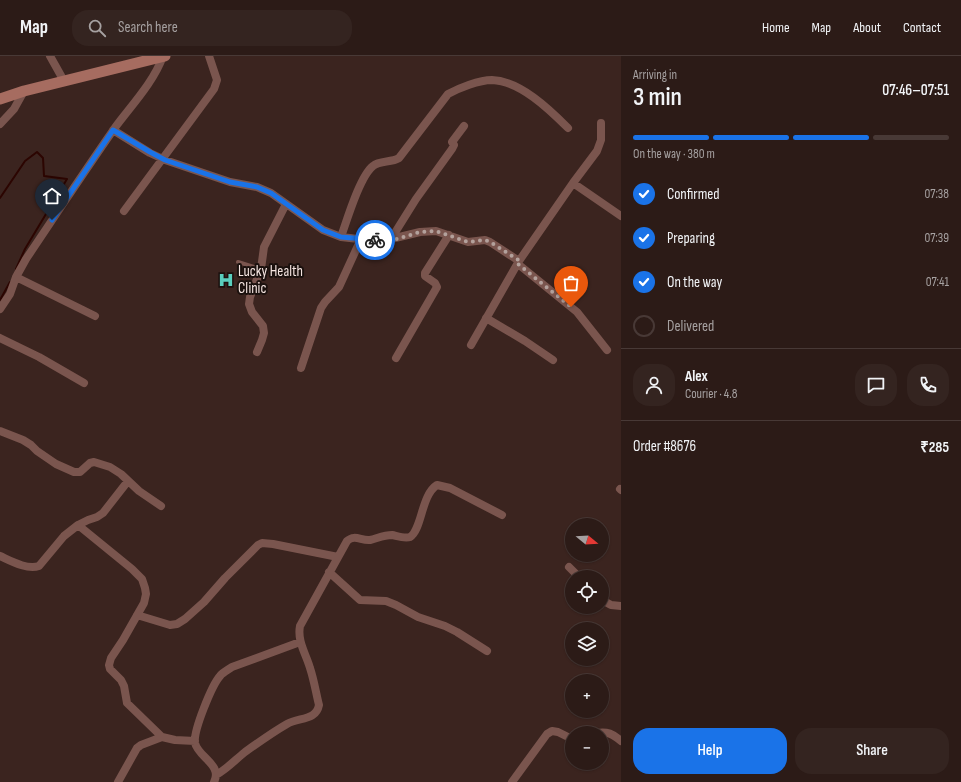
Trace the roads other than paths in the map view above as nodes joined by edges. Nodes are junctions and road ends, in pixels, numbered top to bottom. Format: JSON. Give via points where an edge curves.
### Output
{"nodes":[{"id":1,"x":50,"y":56,"type":"edge"},
{"id":2,"x":164,"y":56,"type":"edge"},
{"id":3,"x":209,"y":56,"type":"edge"},
{"id":4,"x":64,"y":81,"type":"junction"},
{"id":5,"x":24,"y":91,"type":"junction"},
{"id":6,"x":0,"y":99,"type":"edge"},
{"id":7,"x":600,"y":123,"type":"dead end"},
{"id":8,"x":0,"y":124,"type":"edge"},
{"id":9,"x":464,"y":126,"type":"dead end"},
{"id":10,"x":568,"y":128,"type":"dead end"},
{"id":11,"x":113,"y":130,"type":"junction"},
{"id":12,"x":162,"y":158,"type":"junction"},
{"id":13,"x":573,"y":183,"type":"junction"},
{"id":14,"x":286,"y":204,"type":"junction"},
{"id":15,"x":124,"y":211,"type":"dead end"},
{"id":16,"x":621,"y":216,"type":"edge"},
{"id":17,"x":449,"y":235,"type":"junction"},
{"id":18,"x":341,"y":237,"type":"junction"},
{"id":19,"x":361,"y":239,"type":"junction"},
{"id":20,"x":391,"y":239,"type":"junction"},
{"id":21,"x":238,"y":262,"type":"dead end"},
{"id":22,"x":519,"y":263,"type":"junction"},
{"id":23,"x":261,"y":269,"type":"junction"},
{"id":24,"x":16,"y":277,"type":"junction"},
{"id":25,"x":0,"y":309,"type":"edge"},
{"id":26,"x":95,"y":316,"type":"dead end"},
{"id":27,"x":486,"y":318,"type":"junction"},
{"id":28,"x":0,"y":338,"type":"edge"},
{"id":29,"x":470,"y":345,"type":"dead end"},
{"id":30,"x":607,"y":350,"type":"dead end"},
{"id":31,"x":257,"y":352,"type":"dead end"},
{"id":32,"x":396,"y":358,"type":"dead end"},
{"id":33,"x":553,"y":360,"type":"dead end"},
{"id":34,"x":301,"y":368,"type":"dead end"},
{"id":35,"x":84,"y":383,"type":"dead end"},
{"id":36,"x":0,"y":431,"type":"edge"},
{"id":37,"x":128,"y":481,"type":"junction"},
{"id":38,"x":160,"y":506,"type":"dead end"},
{"id":39,"x":502,"y":515,"type":"dead end"},
{"id":40,"x":78,"y":525,"type":"junction"},
{"id":41,"x":0,"y":556,"type":"edge"},
{"id":42,"x":338,"y":557,"type":"junction"},
{"id":43,"x":569,"y":567,"type":"dead end"},
{"id":44,"x":572,"y":570,"type":"edge"},
{"id":45,"x":329,"y":572,"type":"junction"},
{"id":46,"x":609,"y":604,"type":"edge"},
{"id":47,"x":621,"y":606,"type":"edge"},
{"id":48,"x":137,"y":615,"type":"junction"},
{"id":49,"x":300,"y":642,"type":"junction"},
{"id":50,"x":487,"y":651,"type":"dead end"},
{"id":51,"x":609,"y":733,"type":"edge"},
{"id":52,"x":565,"y":736,"type":"edge"},
{"id":53,"x":162,"y":737,"type":"junction"},
{"id":54,"x":195,"y":741,"type":"junction"},
{"id":55,"x":621,"y":741,"type":"edge"},
{"id":56,"x":215,"y":778,"type":"edge"},
{"id":57,"x":118,"y":782,"type":"edge"},
{"id":58,"x":512,"y":782,"type":"edge"}],
"edges":[{"from":1,"to":4,"type":"street"},
{"from":2,"to":4,"type":"main road"},
{"from":2,"to":11,"type":"street","via":[[151,79]]},
{"from":3,"to":12,"type":"street","via":[[216,84]]},
{"from":4,"to":5,"type":"main road"},
{"from":5,"to":6,"type":"main road"},
{"from":5,"to":8,"type":"street","via":[[14,109]]},
{"from":7,"to":13,"type":"street","via":[[600,144],[597,151]]},
{"from":9,"to":20,"type":"street","via":[[452,142],[452,149]]},
{"from":10,"to":18,"type":"street","via":[[528,93],[507,84],[492,80],[459,87],[448,94],[399,158],[373,166],[363,180]]},
{"from":11,"to":12,"type":"street"},
{"from":11,"to":24,"type":"street"},
{"from":12,"to":14,"type":"street","via":[[230,182],[257,187]]},
{"from":12,"to":15,"type":"street"},
{"from":13,"to":16,"type":"street"},
{"from":13,"to":22,"type":"street"},
{"from":14,"to":18,"type":"street","via":[[323,230]]},
{"from":14,"to":23,"type":"street","via":[[264,247]]},
{"from":17,"to":20,"type":"street","via":[[428,231]]},
{"from":17,"to":22,"type":"street","via":[[468,242],[485,240]]},
{"from":17,"to":32,"type":"street","via":[[425,273],[437,287]]},
{"from":18,"to":19,"type":"street"},
{"from":19,"to":20,"type":"street"},
{"from":19,"to":34,"type":"street","via":[[339,287],[321,308]]},
{"from":21,"to":23,"type":"lane"},
{"from":22,"to":27,"type":"street"},
{"from":22,"to":30,"type":"street","via":[[571,307]]},
{"from":23,"to":31,"type":"street","via":[[249,304],[263,326],[264,333]]},
{"from":24,"to":25,"type":"street","via":[[10,294]]},
{"from":24,"to":26,"type":"street"},
{"from":27,"to":29,"type":"street"},
{"from":27,"to":33,"type":"street"},
{"from":28,"to":35,"type":"street"},
{"from":36,"to":37,"type":"street","via":[[24,440],[56,464],[74,472],[80,472],[90,463],[97,462],[116,470]]},
{"from":37,"to":38,"type":"street"},
{"from":37,"to":40,"type":"street","via":[[103,513]]},
{"from":39,"to":42,"type":"street","via":[[450,488],[437,485],[428,497],[416,530],[411,536],[406,538],[391,535],[370,540],[351,538]]},
{"from":40,"to":41,"type":"street","via":[[64,536],[39,566],[34,568]]},
{"from":40,"to":48,"type":"street","via":[[142,579],[146,594]]},
{"from":42,"to":45,"type":"street"},
{"from":42,"to":48,"type":"street","via":[[262,543],[204,602],[177,624],[170,625]]},
{"from":43,"to":44,"type":"street"},
{"from":45,"to":49,"type":"street","via":[[300,626]]},
{"from":45,"to":50,"type":"street","via":[[360,600],[386,601],[396,605],[418,617],[457,632]]},
{"from":46,"to":47,"type":"street"},
{"from":48,"to":53,"type":"street","via":[[109,665],[124,686],[127,703]]},
{"from":49,"to":54,"type":"street","via":[[225,671],[219,676],[208,697]]},
{"from":49,"to":56,"type":"street","via":[[319,705],[316,714],[288,723],[245,752]]},
{"from":51,"to":55,"type":"street"},
{"from":52,"to":58,"type":"street","via":[[552,731],[547,734]]},
{"from":53,"to":54,"type":"street"},
{"from":53,"to":57,"type":"street","via":[[137,748]]},
{"from":54,"to":56,"type":"street","via":[[196,746],[214,767]]}]}
